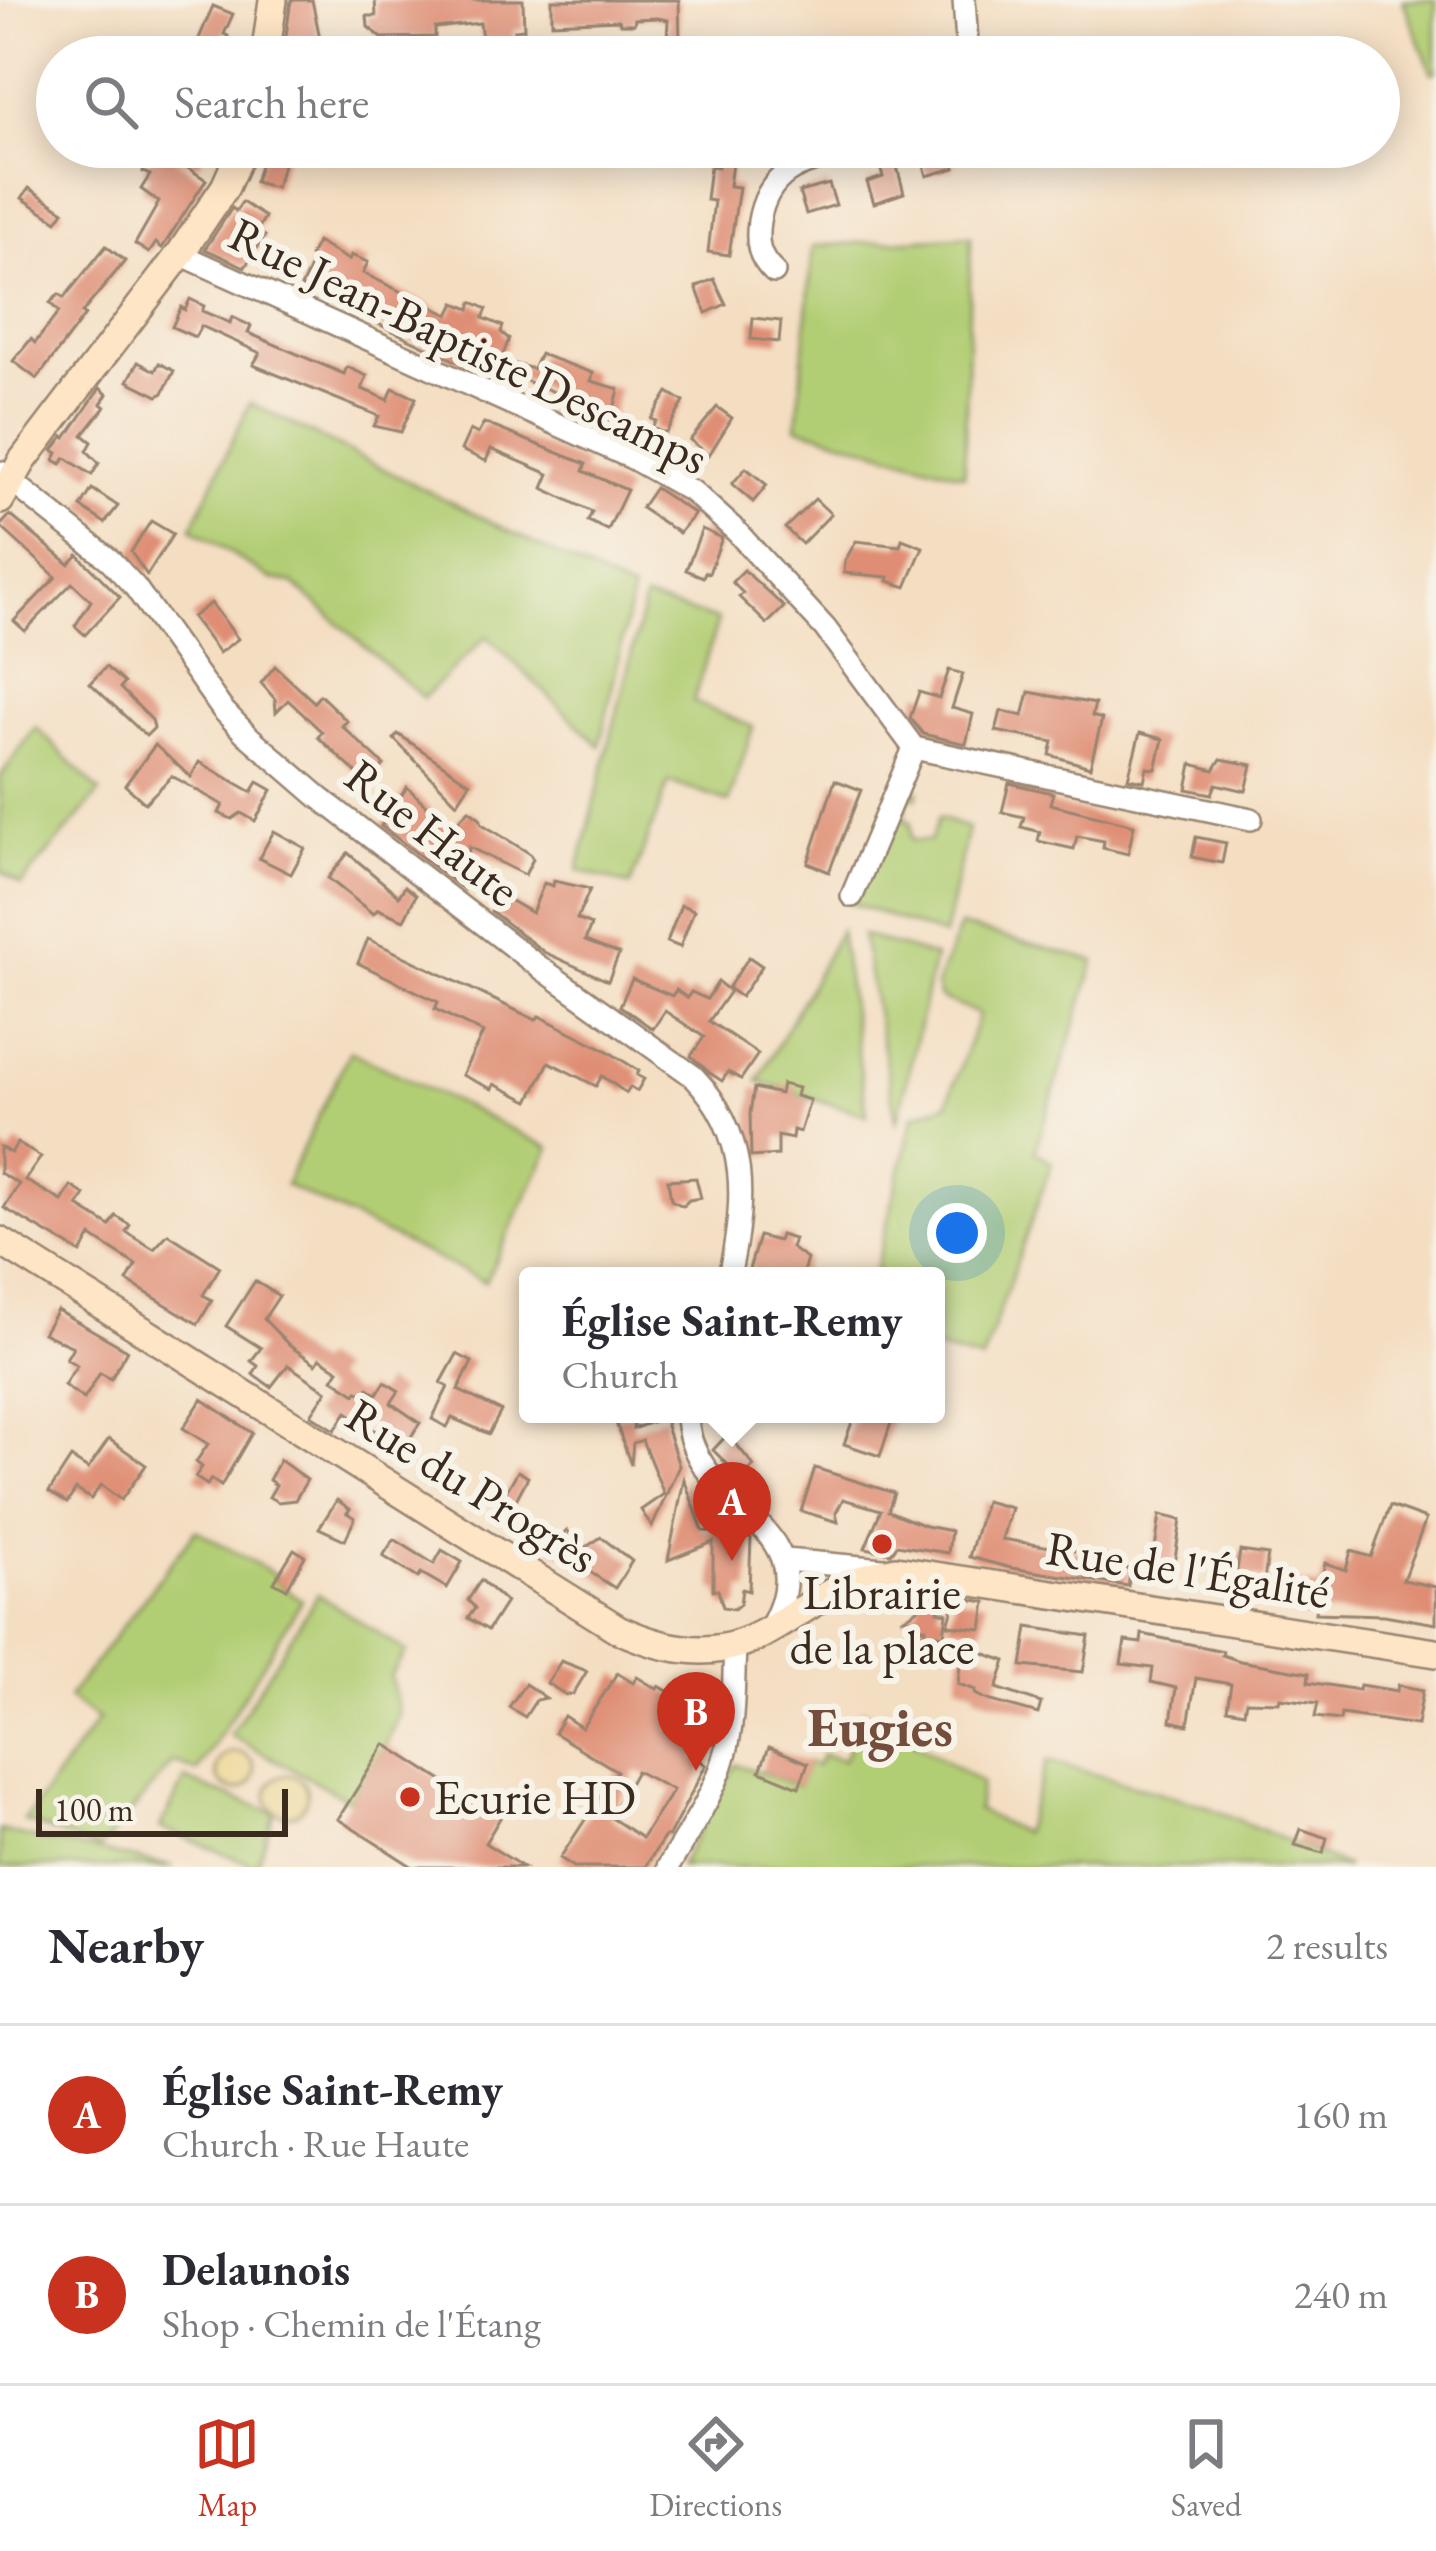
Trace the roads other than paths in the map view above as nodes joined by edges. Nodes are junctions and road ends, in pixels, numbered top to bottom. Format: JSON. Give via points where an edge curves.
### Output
{"nodes":[{"id":1,"x":273,"y":0,"type":"edge"},
{"id":2,"x":964,"y":0,"type":"edge"},
{"id":3,"x":268,"y":36,"type":"edge"},
{"id":4,"x":967,"y":36,"type":"edge"},
{"id":5,"x":234,"y":168,"type":"edge"},
{"id":6,"x":794,"y":168,"type":"edge"},
{"id":7,"x":180,"y":254,"type":"junction"},
{"id":8,"x":774,"y":272,"type":"dead end"},
{"id":9,"x":4,"y":484,"type":"edge"},
{"id":10,"x":914,"y":748,"type":"junction"},
{"id":11,"x":1252,"y":819,"type":"dead end"},
{"id":12,"x":852,"y":896,"type":"dead end"},
{"id":13,"x":0,"y":1241,"type":"edge"},
{"id":14,"x":731,"y":1267,"type":"edge"},
{"id":15,"x":689,"y":1423,"type":"edge"},
{"id":16,"x":785,"y":1560,"type":"junction"},
{"id":17,"x":896,"y":1570,"type":"junction"},
{"id":18,"x":926,"y":1573,"type":"joint"},
{"id":19,"x":766,"y":1634,"type":"junction"},
{"id":20,"x":735,"y":1647,"type":"junction"},
{"id":21,"x":1436,"y":1653,"type":"edge"},
{"id":22,"x":668,"y":1867,"type":"edge"}],
"edges":[{"from":1,"to":3,"type":"main road"},
{"from":2,"to":4,"type":"street"},
{"from":5,"to":7,"type":"main road"},
{"from":6,"to":8,"type":"street","via":[[767,192],[757,235]]},
{"from":7,"to":9,"type":"main road"},
{"from":7,"to":10,"type":"street","name":"Rue Jean-Baptiste Descamps","via":[[693,492],[802,600]]},
{"from":9,"to":14,"type":"street","name":"Rue Haute","via":[[115,565],[247,735],[711,1095],[726,1119],[739,1174]]},
{"from":10,"to":11,"type":"street"},
{"from":10,"to":12,"type":"street"},
{"from":13,"to":20,"type":"main road","name":"Rue du Progrès","via":[[618,1629],[666,1646]]},
{"from":15,"to":16,"type":"street","via":[[695,1452]]},
{"from":16,"to":17,"type":"street"},
{"from":16,"to":19,"type":"street","via":[[777,1617]]},
{"from":17,"to":18,"type":"main road","name":"Rue du Progrès"},
{"from":17,"to":19,"type":"main road","name":"Rue du Progrès","via":[[840,1590]]},
{"from":18,"to":21,"type":"main road","name":"Rue de l'Égalité"},
{"from":19,"to":20,"type":"main road","name":"Rue du Progrès"},
{"from":20,"to":22,"type":"street","via":[[724,1762]]}]}
